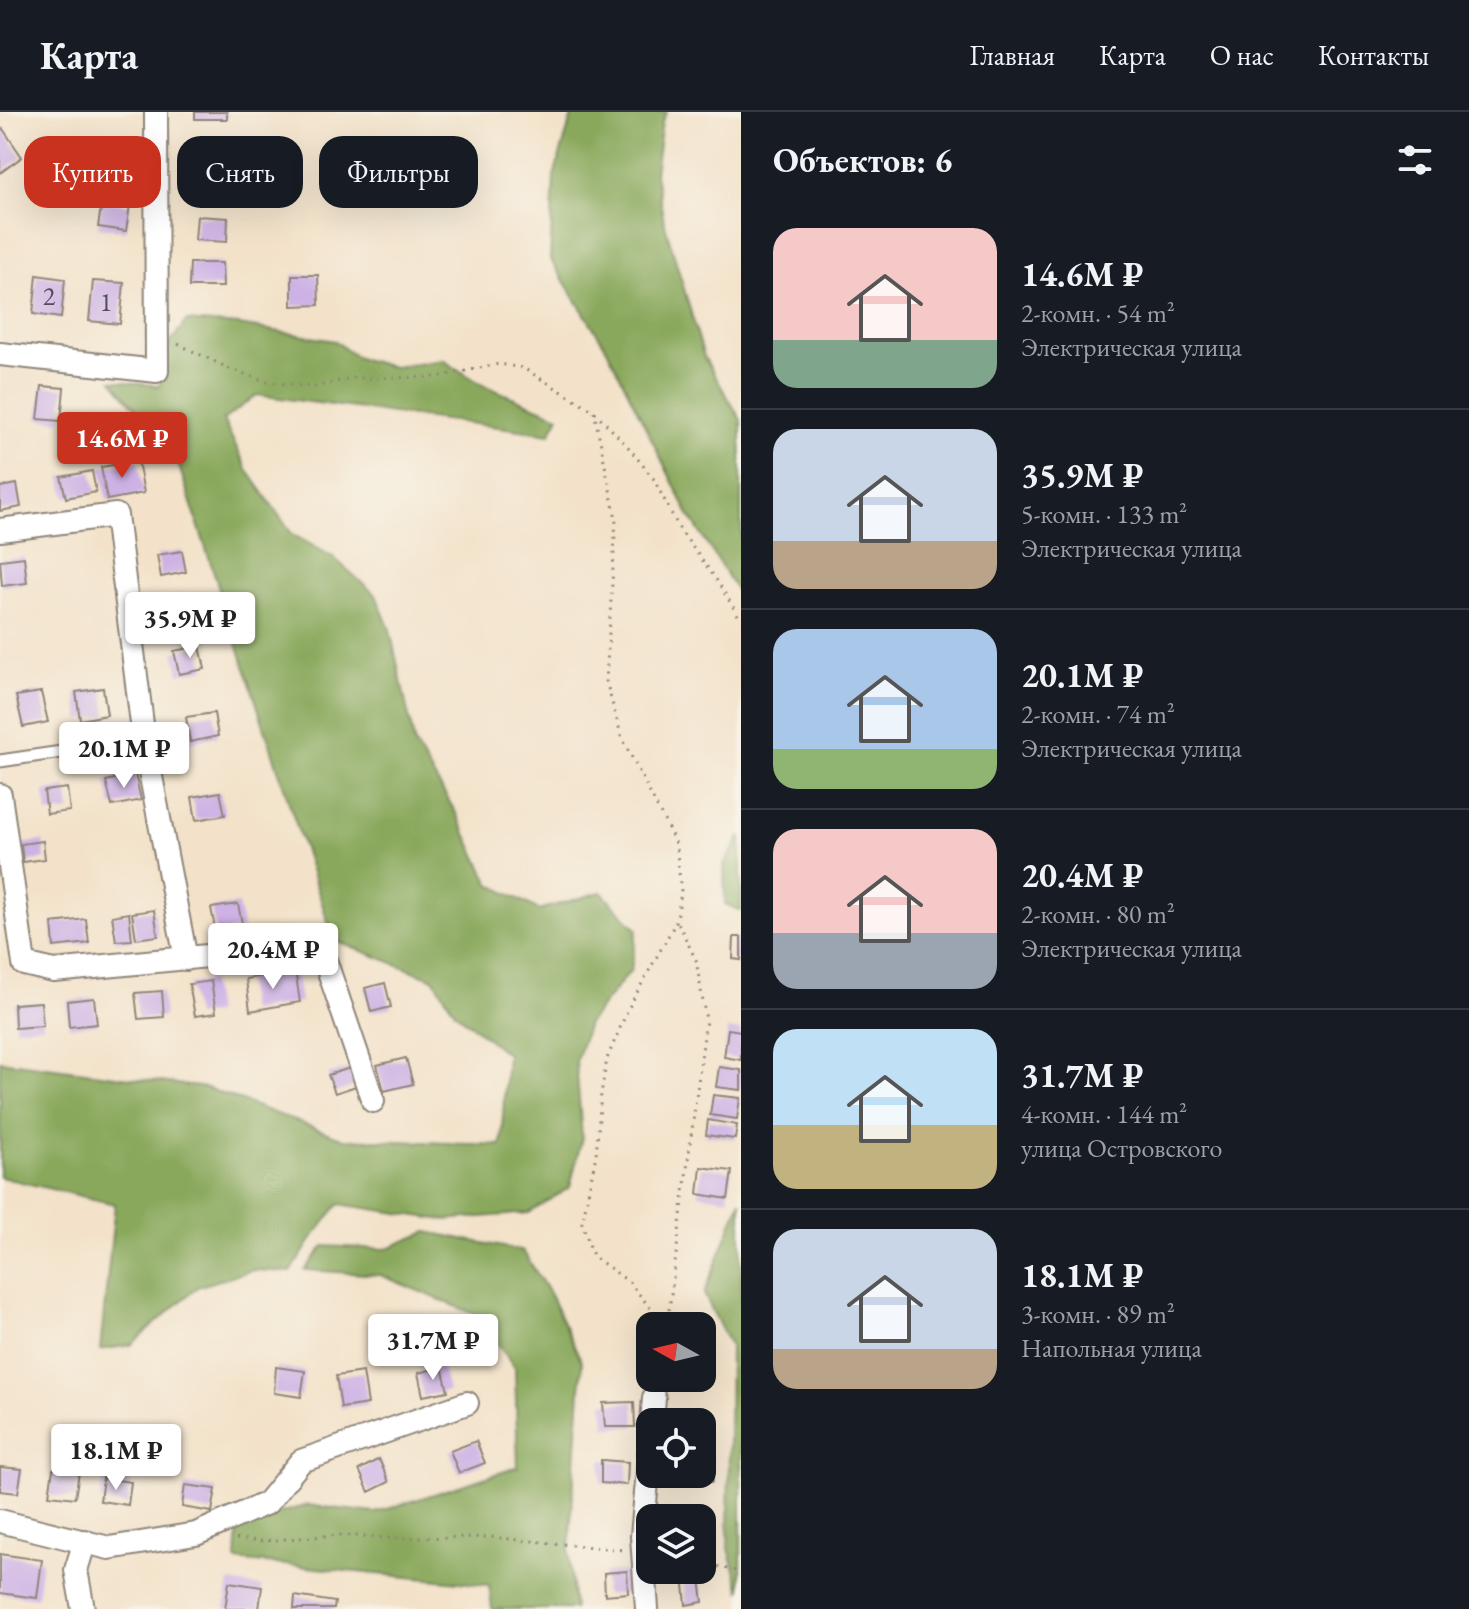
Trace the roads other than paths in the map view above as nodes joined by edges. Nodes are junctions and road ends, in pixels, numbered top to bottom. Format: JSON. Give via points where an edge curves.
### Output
{"nodes":[{"id":1,"x":156,"y":112,"type":"edge"},
{"id":2,"x":0,"y":354,"type":"edge"},
{"id":3,"x":0,"y":530,"type":"edge"},
{"id":4,"x":144,"y":740,"type":"junction"},
{"id":5,"x":0,"y":761,"type":"edge"},
{"id":6,"x":0,"y":795,"type":"edge"},
{"id":7,"x":186,"y":959,"type":"junction"},
{"id":8,"x":373,"y":1101,"type":"dead end"},
{"id":9,"x":654,"y":1398,"type":"dead end"},
{"id":10,"x":467,"y":1403,"type":"dead end"},
{"id":11,"x":653,"y":1408,"type":"edge"},
{"id":12,"x":646,"y":1488,"type":"edge"},
{"id":13,"x":0,"y":1521,"type":"edge"},
{"id":14,"x":85,"y":1541,"type":"junction"},
{"id":15,"x":83,"y":1609,"type":"edge"},
{"id":16,"x":647,"y":1609,"type":"edge"}],
"edges":[{"from":1,"to":2,"type":"street","via":[[157,371]]},
{"from":3,"to":4,"type":"street","via":[[116,515]]},
{"from":4,"to":5,"type":"lane"},
{"from":4,"to":7,"type":"street"},
{"from":6,"to":7,"type":"street","via":[[24,964],[54,971]]},
{"from":7,"to":8,"type":"street","via":[[320,945]]},
{"from":9,"to":11,"type":"street"},
{"from":10,"to":14,"type":"street","via":[[301,1461],[267,1503],[196,1534],[109,1548]]},
{"from":12,"to":16,"type":"street","via":[[642,1536]]},
{"from":13,"to":14,"type":"street"},
{"from":14,"to":15,"type":"street","via":[[76,1570]]}]}
